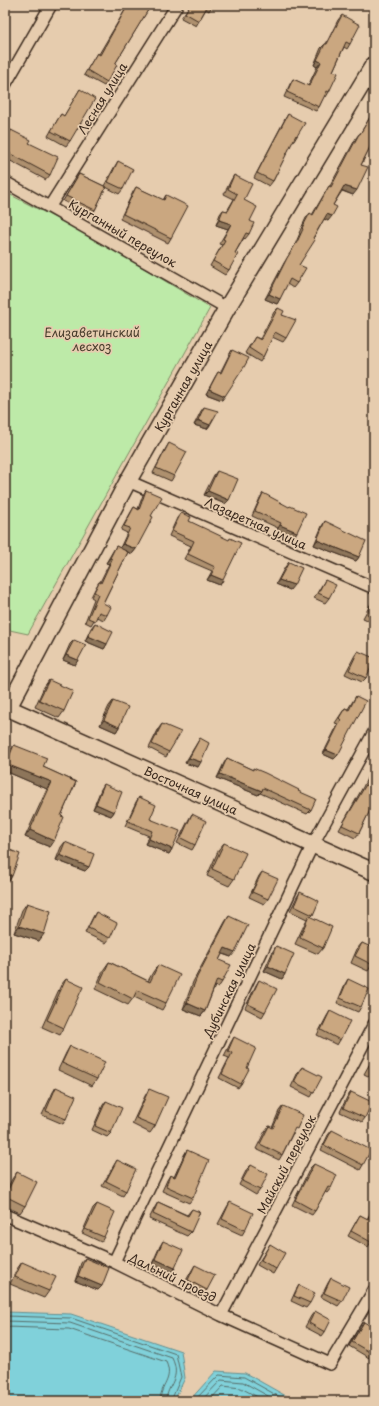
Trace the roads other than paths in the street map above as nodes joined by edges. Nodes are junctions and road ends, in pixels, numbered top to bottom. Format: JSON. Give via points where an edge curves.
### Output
{"nodes":[{"id":1,"x":51,"y":5,"type":"edge"},
{"id":2,"x":177,"y":5,"type":"edge"},
{"id":3,"x":374,"y":65,"type":"edge"},
{"id":4,"x":5,"y":86,"type":"edge"},
{"id":5,"x":5,"y":182,"type":"edge"},
{"id":6,"x":50,"y":206,"type":"junction"},
{"id":7,"x":227,"y":308,"type":"junction"},
{"id":8,"x":128,"y":481,"type":"junction"},
{"id":9,"x":374,"y":588,"type":"edge"},
{"id":10,"x":6,"y":712,"type":"edge"},
{"id":11,"x":374,"y":732,"type":"edge"},
{"id":12,"x":313,"y":844,"type":"junction"},
{"id":13,"x":374,"y":872,"type":"edge"},
{"id":14,"x":374,"y":1024,"type":"edge"},
{"id":15,"x":5,"y":1216,"type":"edge"},
{"id":16,"x":114,"y":1262,"type":"junction"},
{"id":17,"x":374,"y":1290,"type":"edge"},
{"id":18,"x":221,"y":1315,"type":"junction"}],
"edges":[{"from":1,"to":4,"type":"street"},
{"from":2,"to":6,"type":"street","name":"Лесная улица"},
{"from":3,"to":7,"type":"street","name":"Курганная улица"},
{"from":5,"to":6,"type":"street","name":"Курганный переулок"},
{"from":6,"to":7,"type":"street","name":"Курганный переулок"},
{"from":7,"to":8,"type":"street","name":"Курганная улица"},
{"from":8,"to":9,"type":"street","name":"Лазаретная улица"},
{"from":8,"to":10,"type":"street","name":"Курганная улица"},
{"from":10,"to":12,"type":"street","name":"Восточная улица"},
{"from":11,"to":12,"type":"street","name":"Дубинская улица"},
{"from":12,"to":13,"type":"street","name":"Восточная улица"},
{"from":12,"to":16,"type":"street","name":"Дубинская улица"},
{"from":14,"to":18,"type":"street","name":"Майский переулок"},
{"from":15,"to":16,"type":"street","name":"Дальний проезд"},
{"from":16,"to":18,"type":"street","name":"Дальний проезд"},
{"from":17,"to":18,"type":"street","name":"Дальний проезд","via":[[330,1364]]}]}
